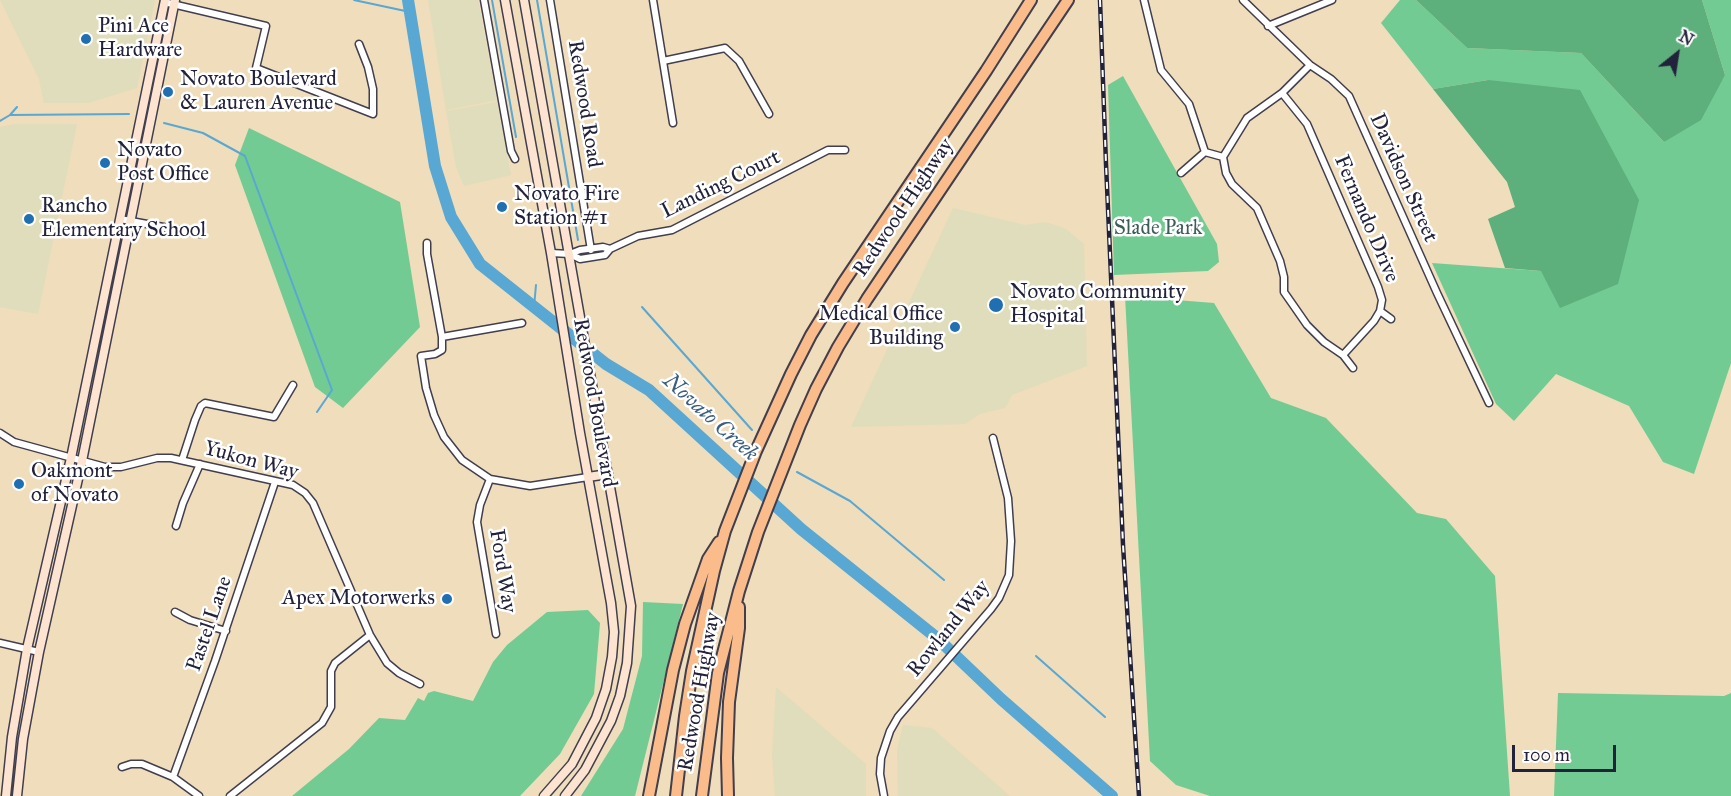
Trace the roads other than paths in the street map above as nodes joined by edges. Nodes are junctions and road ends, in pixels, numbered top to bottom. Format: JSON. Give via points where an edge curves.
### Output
{"nodes":[{"id":1,"x":484,"y":0,"type":"edge"},
{"id":2,"x":505,"y":0,"type":"edge"},
{"id":3,"x":524,"y":0,"type":"edge"},
{"id":4,"x":550,"y":0,"type":"edge"},
{"id":5,"x":653,"y":0,"type":"edge"},
{"id":6,"x":1031,"y":0,"type":"edge"},
{"id":7,"x":1068,"y":0,"type":"edge"},
{"id":8,"x":1144,"y":0,"type":"edge"},
{"id":9,"x":1243,"y":0,"type":"edge"},
{"id":10,"x":1332,"y":0,"type":"edge"},
{"id":11,"x":164,"y":1,"type":"edge"},
{"id":12,"x":175,"y":2,"type":"edge"},
{"id":13,"x":1268,"y":26,"type":"junction"},
{"id":14,"x":359,"y":44,"type":"dead end"},
{"id":15,"x":663,"y":61,"type":"junction"},
{"id":16,"x":1310,"y":65,"type":"junction"},
{"id":17,"x":1282,"y":93,"type":"junction"},
{"id":18,"x":770,"y":114,"type":"dead end"},
{"id":19,"x":673,"y":123,"type":"dead end"},
{"id":20,"x":845,"y":150,"type":"dead end"},
{"id":21,"x":1205,"y":152,"type":"junction"},
{"id":22,"x":1223,"y":157,"type":"junction"},
{"id":23,"x":515,"y":159,"type":"dead end"},
{"id":24,"x":1181,"y":172,"type":"dead end"},
{"id":25,"x":120,"y":219,"type":"junction"},
{"id":26,"x":129,"y":221,"type":"junction"},
{"id":27,"x":201,"y":234,"type":"dead end"},
{"id":28,"x":427,"y":243,"type":"dead end"},
{"id":29,"x":610,"y":249,"type":"junction"},
{"id":30,"x":591,"y":250,"type":"junction"},
{"id":31,"x":551,"y":253,"type":"junction"},
{"id":32,"x":570,"y":255,"type":"junction"},
{"id":33,"x":1380,"y":311,"type":"junction"},
{"id":34,"x":1391,"y":319,"type":"dead end"},
{"id":35,"x":522,"y":323,"type":"dead end"},
{"id":36,"x":442,"y":337,"type":"junction"},
{"id":37,"x":1343,"y":355,"type":"junction"},
{"id":38,"x":1353,"y":368,"type":"dead end"},
{"id":39,"x":293,"y":385,"type":"dead end"},
{"id":40,"x":1489,"y":403,"type":"dead end"},
{"id":41,"x":0,"y":433,"type":"edge"},
{"id":42,"x":993,"y":438,"type":"dead end"},
{"id":43,"x":71,"y":458,"type":"junction"},
{"id":44,"x":182,"y":460,"type":"junction"},
{"id":45,"x":81,"y":461,"type":"junction"},
{"id":46,"x":200,"y":464,"type":"junction"},
{"id":47,"x":608,"y":474,"type":"junction"},
{"id":48,"x":588,"y":477,"type":"junction"},
{"id":49,"x":490,"y":479,"type":"junction"},
{"id":50,"x":275,"y":482,"type":"junction"},
{"id":51,"x":176,"y":526,"type":"dead end"},
{"id":52,"x":725,"y":531,"type":"junction"},
{"id":53,"x":739,"y":591,"type":"junction"},
{"id":54,"x":175,"y":612,"type":"dead end"},
{"id":55,"x":226,"y":631,"type":"junction"},
{"id":56,"x":496,"y":634,"type":"dead end"},
{"id":57,"x":370,"y":635,"type":"junction"},
{"id":58,"x":0,"y":643,"type":"edge"},
{"id":59,"x":27,"y":649,"type":"junction"},
{"id":60,"x":39,"y":651,"type":"junction"},
{"id":61,"x":420,"y":684,"type":"dead end"},
{"id":62,"x":122,"y":767,"type":"dead end"},
{"id":63,"x":173,"y":777,"type":"junction"},
{"id":64,"x":6,"y":796,"type":"edge"},
{"id":65,"x":17,"y":796,"type":"edge"},
{"id":66,"x":200,"y":796,"type":"edge"},
{"id":67,"x":230,"y":796,"type":"edge"},
{"id":68,"x":544,"y":796,"type":"edge"},
{"id":69,"x":565,"y":796,"type":"edge"},
{"id":70,"x":649,"y":796,"type":"edge"},
{"id":71,"x":676,"y":796,"type":"edge"},
{"id":72,"x":702,"y":796,"type":"edge"},
{"id":73,"x":728,"y":796,"type":"edge"},
{"id":74,"x":884,"y":796,"type":"edge"}],
"edges":[{"from":1,"to":23,"type":"street"},
{"from":2,"to":31,"type":"main road","name":"Redwood Boulevard"},
{"from":3,"to":32,"type":"main road","name":"Redwood Boulevard"},
{"from":4,"to":30,"type":"street","name":"Redwood Road"},
{"from":5,"to":15,"type":"street"},
{"from":6,"to":52,"type":"highway","name":"Redwood Highway","via":[[843,283],[796,364]]},
{"from":7,"to":53,"type":"highway","name":"Redwood Highway","via":[[838,347],[781,472]]},
{"from":8,"to":21,"type":"street","via":[[1161,70],[1189,104]]},
{"from":9,"to":13,"type":"street","name":"Davidson Street"},
{"from":10,"to":13,"type":"street"},
{"from":11,"to":12,"type":"street"},
{"from":11,"to":25,"type":"main road"},
{"from":12,"to":14,"type":"street","via":[[266,26],[256,68],[373,114],[373,89]]},
{"from":12,"to":26,"type":"main road"},
{"from":13,"to":16,"type":"street","name":"Davidson Street"},
{"from":15,"to":18,"type":"street","via":[[725,48],[739,61]]},
{"from":15,"to":19,"type":"street"},
{"from":16,"to":17,"type":"street"},
{"from":16,"to":40,"type":"street","name":"Davidson Street","via":[[1349,96]]},
{"from":17,"to":22,"type":"street","via":[[1247,118]]},
{"from":17,"to":33,"type":"street","name":"Fernando Drive","via":[[1307,124],[1378,286]]},
{"from":20,"to":29,"type":"street","name":"Landing Court","via":[[828,150],[672,230],[638,236]]},
{"from":21,"to":22,"type":"street"},
{"from":21,"to":24,"type":"street"},
{"from":22,"to":37,"type":"street","via":[[1232,184],[1257,208],[1280,261],[1284,292],[1306,325]]},
{"from":25,"to":26,"type":"street"},
{"from":25,"to":43,"type":"main road"},
{"from":26,"to":27,"type":"street"},
{"from":26,"to":45,"type":"main road"},
{"from":28,"to":36,"type":"street"},
{"from":29,"to":30,"type":"street","name":"Landing Court"},
{"from":29,"to":32,"type":"street","name":"Landing Court","via":[[605,255],[590,258]]},
{"from":30,"to":32,"type":"street","name":"Landing Court"},
{"from":31,"to":32,"type":"street","name":"Landing Court"},
{"from":31,"to":48,"type":"main road","name":"Redwood Boulevard"},
{"from":32,"to":47,"type":"main road","name":"Redwood Boulevard"},
{"from":33,"to":34,"type":"street"},
{"from":33,"to":37,"type":"street","name":"Fernando Drive"},
{"from":35,"to":36,"type":"street"},
{"from":36,"to":49,"type":"street","via":[[442,350],[421,356],[434,415],[444,438],[462,460]]},
{"from":37,"to":38,"type":"street"},
{"from":39,"to":44,"type":"street","via":[[274,417],[205,403]]},
{"from":41,"to":43,"type":"street","name":"Yukon Way","via":[[14,442]]},
{"from":42,"to":74,"type":"street","name":"Rowland Way","via":[[1008,498],[1009,575],[999,598],[980,623],[898,717],[881,758]]},
{"from":43,"to":45,"type":"street","name":"Yukon Way"},
{"from":43,"to":59,"type":"main road"},
{"from":44,"to":45,"type":"street","name":"Yukon Way","via":[[157,458],[122,467]]},
{"from":44,"to":46,"type":"street","name":"Yukon Way"},
{"from":45,"to":60,"type":"main road"},
{"from":46,"to":50,"type":"street","name":"Yukon Way"},
{"from":46,"to":51,"type":"street"},
{"from":47,"to":48,"type":"main road"},
{"from":47,"to":69,"type":"main road","name":"Redwood Boulevard","via":[[631,606],[627,663],[611,721],[585,770]]},
{"from":48,"to":49,"type":"street","via":[[530,486]]},
{"from":48,"to":68,"type":"main road","name":"Redwood Boulevard","via":[[611,603],[612,657],[606,689],[584,744]]},
{"from":49,"to":56,"type":"street","name":"Ford Way","via":[[477,522]]},
{"from":50,"to":55,"type":"street","name":"Pastel Lane"},
{"from":50,"to":57,"type":"street","name":"Yukon Way","via":[[293,485],[313,503]]},
{"from":52,"to":70,"type":"highway","via":[[708,559],[685,624]]},
{"from":52,"to":71,"type":"highway","name":"Redwood Highway","via":[[692,671]]},
{"from":53,"to":72,"type":"highway","name":"Redwood Highway","via":[[718,673]]},
{"from":53,"to":73,"type":"highway","via":[[739,628],[729,702]]},
{"from":54,"to":55,"type":"street"},
{"from":55,"to":63,"type":"street","name":"Pastel Lane"},
{"from":57,"to":61,"type":"street","name":"Yukon Way","via":[[387,663]]},
{"from":57,"to":67,"type":"street","via":[[335,663],[331,671],[331,707],[322,723]]},
{"from":58,"to":59,"type":"street"},
{"from":59,"to":60,"type":"street"},
{"from":59,"to":64,"type":"main road"},
{"from":60,"to":65,"type":"main road"},
{"from":62,"to":63,"type":"street","via":[[142,764]]},
{"from":63,"to":66,"type":"street"}]}
